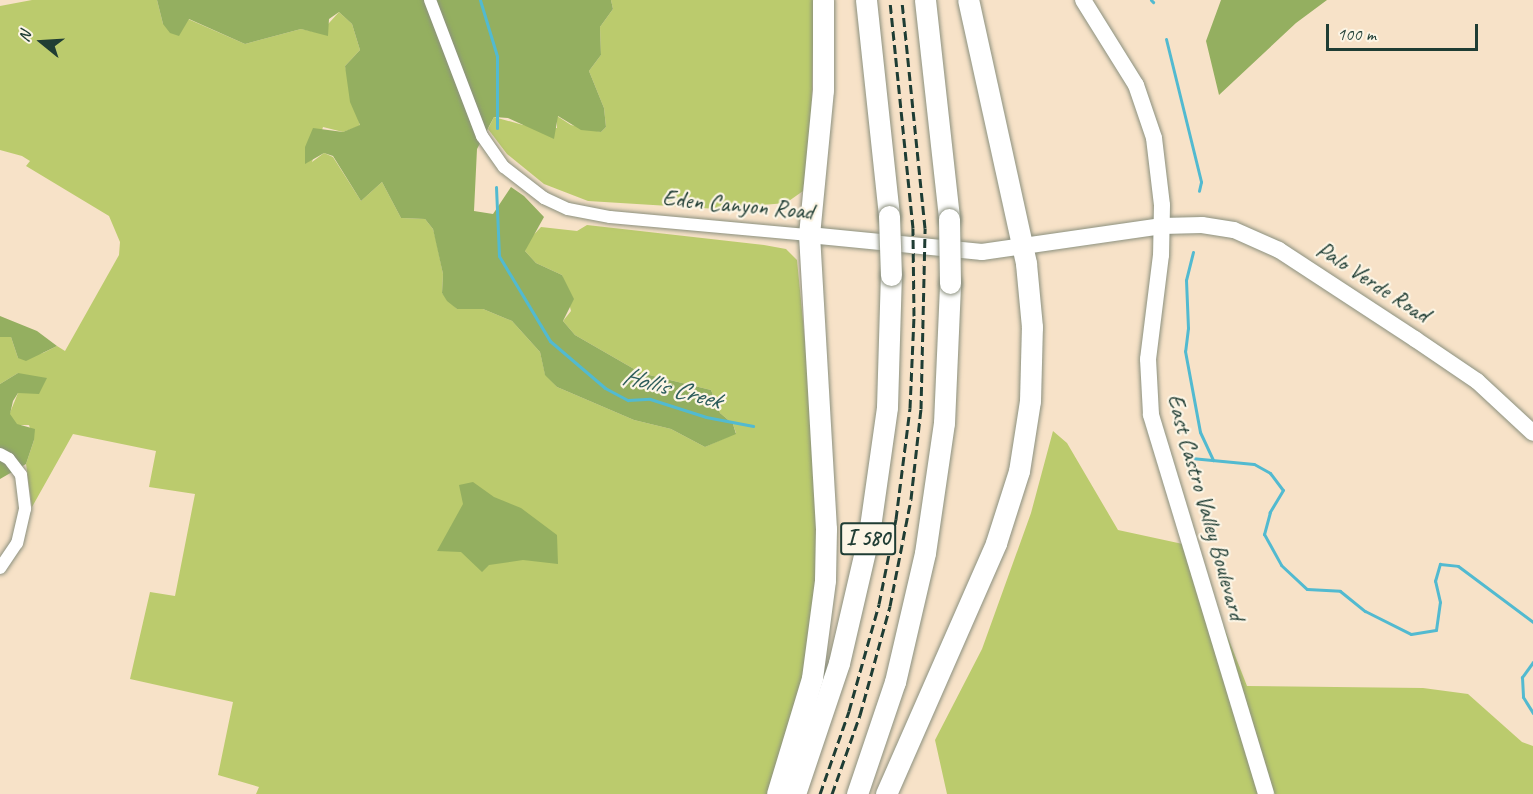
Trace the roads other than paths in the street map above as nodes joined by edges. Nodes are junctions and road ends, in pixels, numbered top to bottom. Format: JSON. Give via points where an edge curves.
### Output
{"nodes":[{"id":1,"x":430,"y":0,"type":"edge"},
{"id":2,"x":823,"y":0,"type":"edge"},
{"id":3,"x":866,"y":0,"type":"edge"},
{"id":4,"x":925,"y":0,"type":"edge"},
{"id":5,"x":968,"y":0,"type":"edge"},
{"id":6,"x":1083,"y":0,"type":"edge"},
{"id":7,"x":1162,"y":226,"type":"junction"},
{"id":8,"x":809,"y":235,"type":"junction"},
{"id":9,"x":1023,"y":247,"type":"junction"},
{"id":10,"x":1533,"y":433,"type":"edge"},
{"id":11,"x":0,"y":454,"type":"edge"},
{"id":12,"x":0,"y":568,"type":"edge"},
{"id":13,"x":777,"y":794,"type":"edge"},
{"id":14,"x":795,"y":794,"type":"edge"},
{"id":15,"x":857,"y":794,"type":"edge"},
{"id":16,"x":886,"y":794,"type":"edge"},
{"id":17,"x":1266,"y":794,"type":"edge"}],
"edges":[{"from":1,"to":8,"type":"street","name":"Eden Canyon Road","via":[[482,136],[504,166],[539,195],[595,215]]},
{"from":2,"to":8,"type":"highway","via":[[824,78]]},
{"from":3,"to":14,"type":"highway","number":"I 580","bridge":true,"via":[[890,216],[888,395],[869,534],[836,673]]},
{"from":4,"to":15,"type":"highway","number":"I 580","bridge":true,"via":[[948,219],[950,283],[944,423],[925,553],[892,692]]},
{"from":5,"to":9,"type":"highway"},
{"from":6,"to":7,"type":"main road","name":"East Castro Valley Boulevard","via":[[1122,58],[1147,114],[1160,169]]},
{"from":7,"to":9,"type":"main road","name":"Eden Canyon Road"},
{"from":7,"to":10,"type":"main road","name":"Palo Verde Road","via":[[1216,226],[1269,244],[1477,381]]},
{"from":7,"to":17,"type":"main road","name":"East Castro Valley Boulevard","via":[[1148,359],[1151,415]]},
{"from":8,"to":9,"type":"main road","name":"Eden Canyon Road","via":[[960,252]]},
{"from":8,"to":13,"type":"highway","via":[[826,529],[825,580],[811,685]]},
{"from":9,"to":16,"type":"highway","via":[[1032,360],[1021,464],[981,583]]},
{"from":11,"to":12,"type":"street","via":[[21,475],[25,509],[16,543]]}]}
